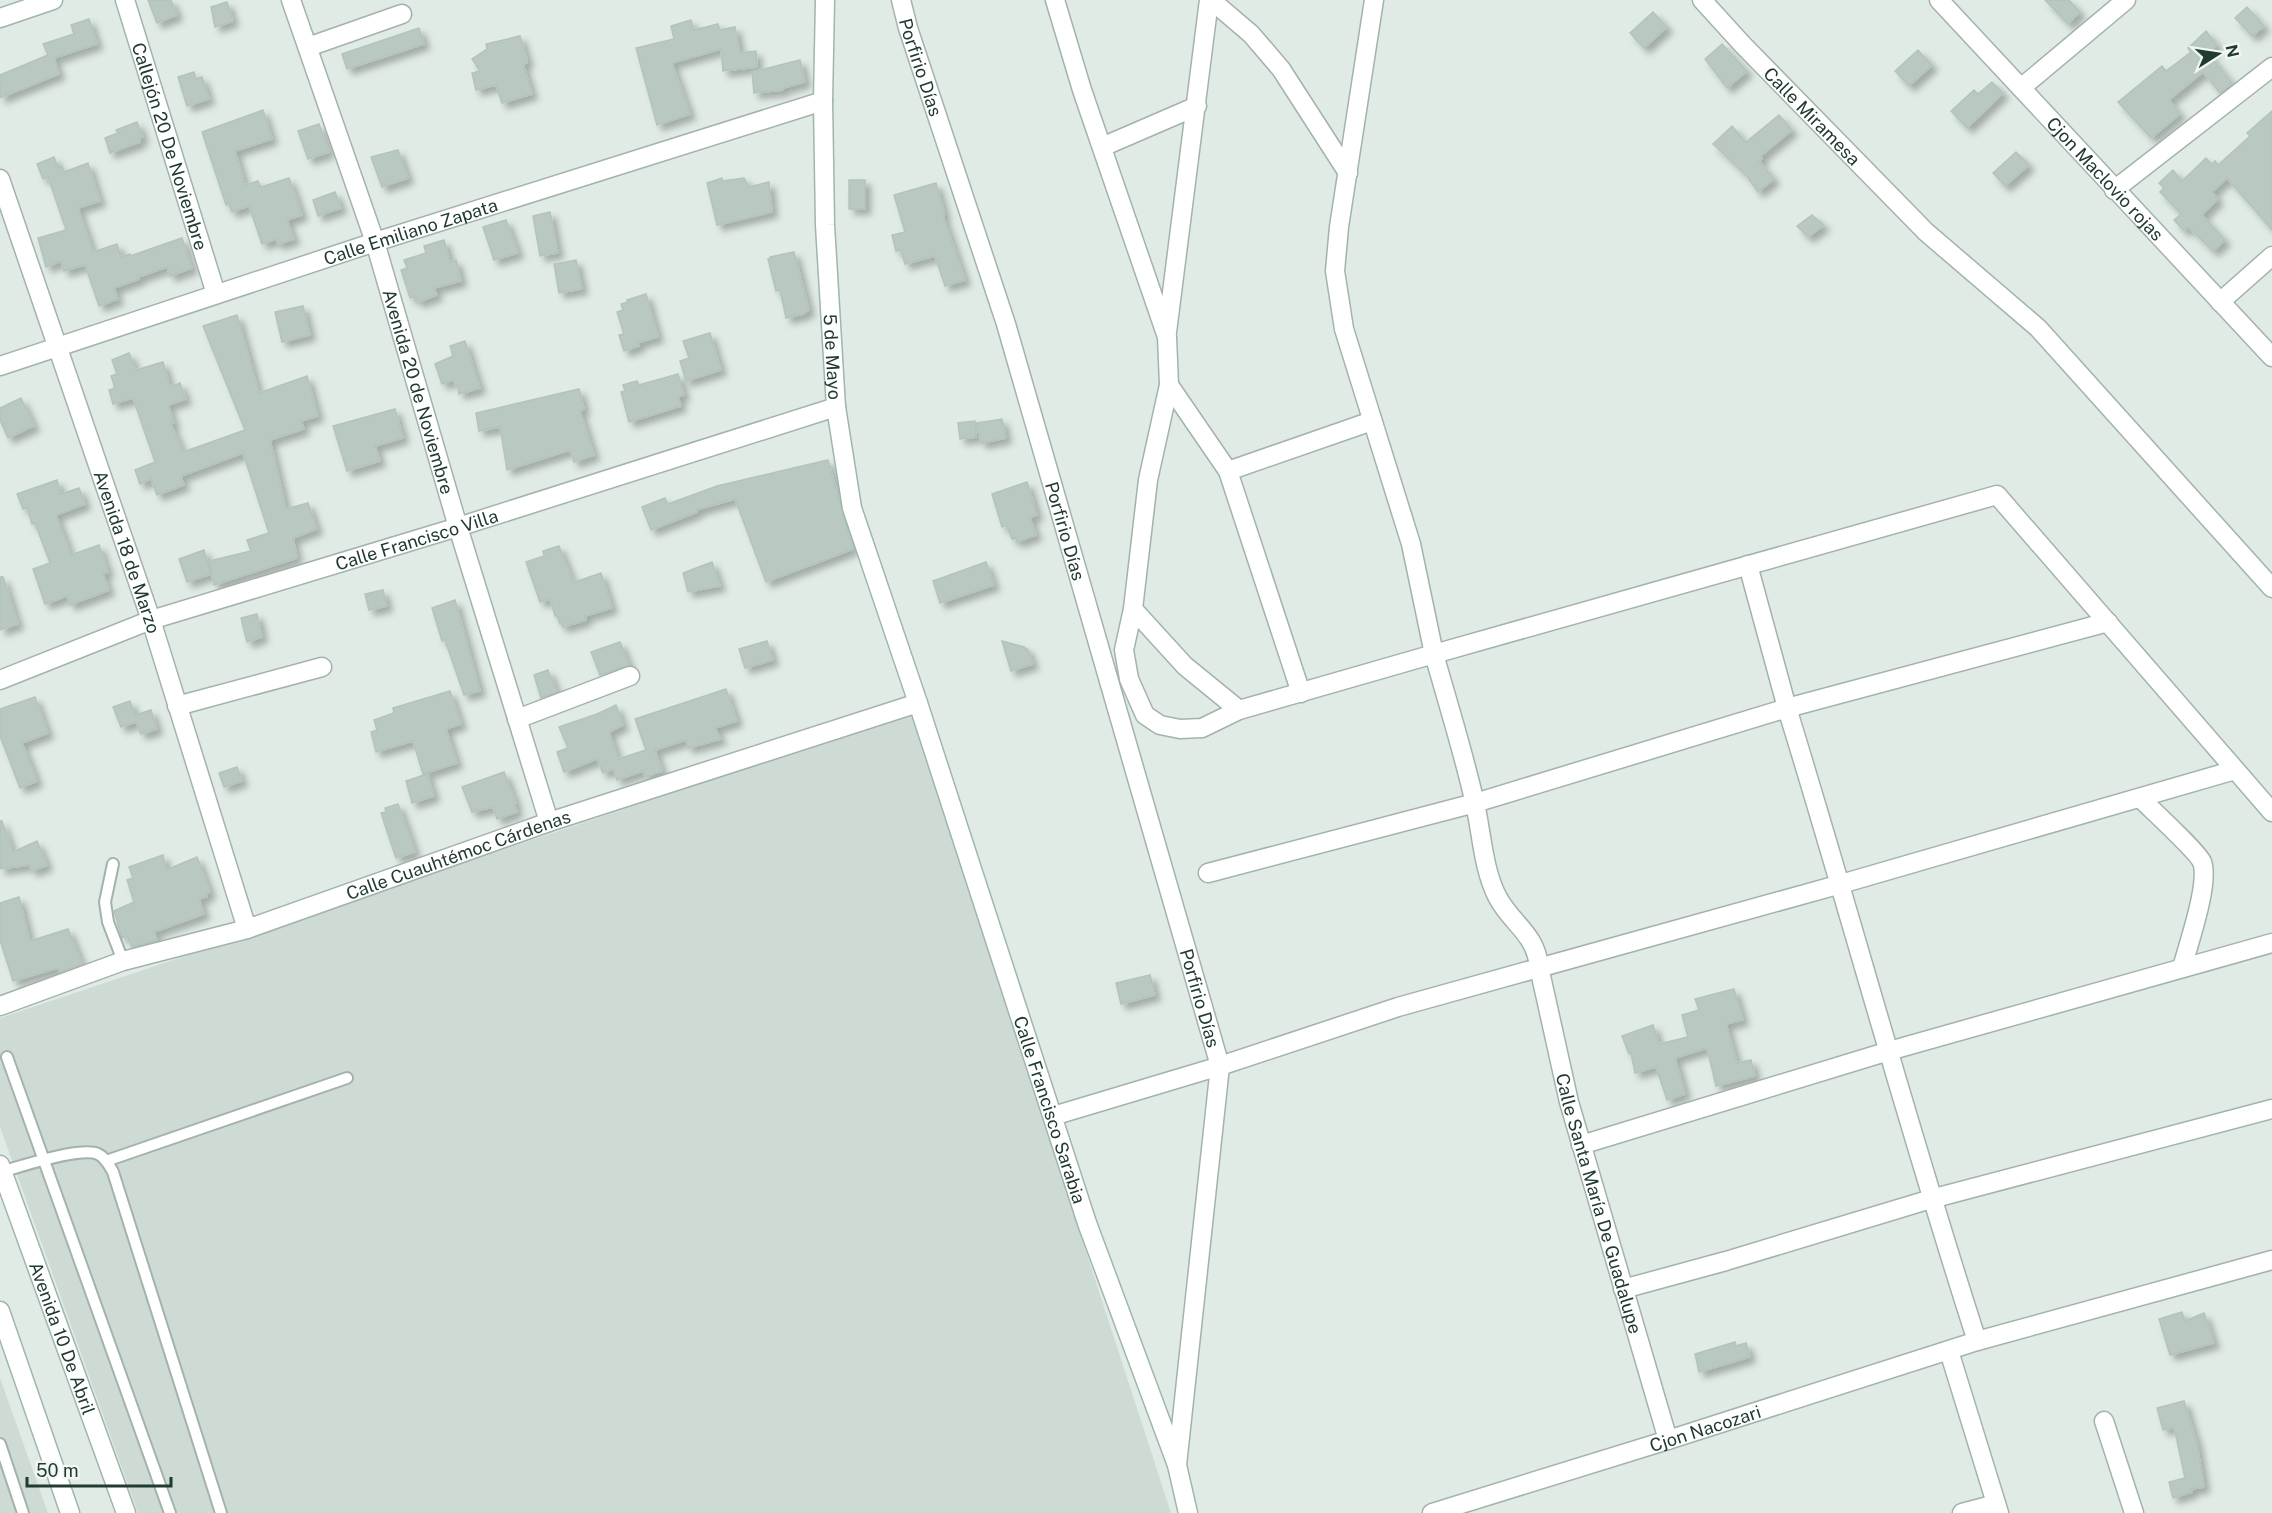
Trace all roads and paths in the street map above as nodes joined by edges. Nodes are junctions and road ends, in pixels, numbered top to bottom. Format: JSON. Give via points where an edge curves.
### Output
{"nodes":[{"id":1,"x":53,"y":0,"type":"edge"},
{"id":2,"x":125,"y":0,"type":"edge"},
{"id":3,"x":291,"y":0,"type":"edge"},
{"id":4,"x":825,"y":0,"type":"edge"},
{"id":5,"x":901,"y":0,"type":"edge"},
{"id":6,"x":1055,"y":0,"type":"edge"},
{"id":7,"x":1210,"y":0,"type":"edge"},
{"id":8,"x":1374,"y":0,"type":"edge"},
{"id":9,"x":1702,"y":0,"type":"edge"},
{"id":10,"x":1939,"y":0,"type":"edge"},
{"id":11,"x":2126,"y":0,"type":"edge"},
{"id":12,"x":402,"y":14,"type":"dead end"},
{"id":13,"x":0,"y":18,"type":"edge"},
{"id":14,"x":308,"y":47,"type":"junction"},
{"id":15,"x":2272,"y":67,"type":"edge"},
{"id":16,"x":2021,"y":88,"type":"junction"},
{"id":17,"x":823,"y":101,"type":"junction"},
{"id":18,"x":1197,"y":106,"type":"junction"},
{"id":19,"x":1102,"y":147,"type":"junction"},
{"id":20,"x":1348,"y":172,"type":"junction"},
{"id":21,"x":0,"y":179,"type":"edge"},
{"id":22,"x":2114,"y":190,"type":"junction"},
{"id":23,"x":375,"y":242,"type":"junction"},
{"id":24,"x":2272,"y":256,"type":"edge"},
{"id":25,"x":216,"y":294,"type":"junction"},
{"id":26,"x":2220,"y":302,"type":"junction"},
{"id":27,"x":1167,"y":337,"type":"junction"},
{"id":28,"x":57,"y":346,"type":"junction"},
{"id":29,"x":2272,"y":357,"type":"edge"},
{"id":30,"x":0,"y":366,"type":"edge"},
{"id":31,"x":1169,"y":385,"type":"junction"},
{"id":32,"x":836,"y":407,"type":"junction"},
{"id":33,"x":1372,"y":421,"type":"junction"},
{"id":34,"x":1228,"y":471,"type":"junction"},
{"id":35,"x":458,"y":527,"type":"junction"},
{"id":36,"x":1748,"y":565,"type":"junction"},
{"id":37,"x":2272,"y":588,"type":"edge"},
{"id":38,"x":1133,"y":609,"type":"junction"},
{"id":39,"x":151,"y":620,"type":"junction"},
{"id":40,"x":2108,"y":622,"type":"junction"},
{"id":41,"x":1432,"y":647,"type":"junction"},
{"id":42,"x":322,"y":667,"type":"dead end"},
{"id":43,"x":630,"y":676,"type":"dead end"},
{"id":44,"x":0,"y":680,"type":"edge"},
{"id":45,"x":1301,"y":693,"type":"junction"},
{"id":46,"x":918,"y":703,"type":"junction"},
{"id":47,"x":177,"y":706,"type":"junction"},
{"id":48,"x":1787,"y":708,"type":"junction"},
{"id":49,"x":1239,"y":710,"type":"junction"},
{"id":50,"x":517,"y":719,"type":"junction"},
{"id":51,"x":2235,"y":770,"type":"junction"},
{"id":52,"x":2140,"y":798,"type":"junction"},
{"id":53,"x":1475,"y":803,"type":"junction"},
{"id":54,"x":2272,"y":812,"type":"edge"},
{"id":55,"x":549,"y":822,"type":"junction"},
{"id":56,"x":113,"y":864,"type":"dead end"},
{"id":57,"x":1208,"y":873,"type":"dead end"},
{"id":58,"x":1841,"y":884,"type":"junction"},
{"id":59,"x":247,"y":929,"type":"junction"},
{"id":60,"x":2270,"y":949,"type":"edge"},
{"id":61,"x":123,"y":961,"type":"junction"},
{"id":62,"x":1539,"y":967,"type":"junction"},
{"id":63,"x":2182,"y":968,"type":"junction"},
{"id":64,"x":0,"y":1006,"type":"edge"},
{"id":65,"x":1889,"y":1051,"type":"junction"},
{"id":66,"x":7,"y":1057,"type":"dead end"},
{"id":67,"x":1220,"y":1066,"type":"junction"},
{"id":68,"x":346,"y":1078,"type":"dead end"},
{"id":69,"x":2272,"y":1109,"type":"edge"},
{"id":70,"x":1053,"y":1116,"type":"junction"},
{"id":71,"x":1581,"y":1145,"type":"junction"},
{"id":72,"x":45,"y":1160,"type":"junction"},
{"id":73,"x":106,"y":1161,"type":"junction"},
{"id":74,"x":1,"y":1170,"type":"edge"},
{"id":75,"x":1931,"y":1199,"type":"junction"},
{"id":76,"x":2272,"y":1260,"type":"edge"},
{"id":77,"x":1623,"y":1289,"type":"junction"},
{"id":78,"x":0,"y":1311,"type":"edge"},
{"id":79,"x":1977,"y":1341,"type":"junction"},
{"id":80,"x":1949,"y":1351,"type":"junction"},
{"id":81,"x":2104,"y":1421,"type":"dead end"},
{"id":82,"x":1668,"y":1440,"type":"junction"},
{"id":83,"x":0,"y":1444,"type":"edge"},
{"id":84,"x":1178,"y":1465,"type":"junction"},
{"id":85,"x":1484,"y":1505,"type":"edge"},
{"id":86,"x":1998,"y":1508,"type":"edge"},
{"id":87,"x":2133,"y":1510,"type":"edge"},
{"id":88,"x":23,"y":1513,"type":"edge"},
{"id":89,"x":70,"y":1513,"type":"edge"},
{"id":90,"x":126,"y":1513,"type":"edge"},
{"id":91,"x":170,"y":1513,"type":"edge"},
{"id":92,"x":221,"y":1513,"type":"edge"},
{"id":93,"x":1188,"y":1513,"type":"edge"},
{"id":94,"x":1432,"y":1513,"type":"edge"},
{"id":95,"x":1962,"y":1513,"type":"edge"}],
"edges":[{"from":1,"to":13,"type":"street"},
{"from":2,"to":25,"type":"street","name":"Callejón 20 De Noviembre"},
{"from":3,"to":14,"type":"street","name":"Avenida 20 de Noviembre"},
{"from":4,"to":17,"type":"street","name":"5 de Mayo"},
{"from":5,"to":67,"type":"street","name":"Porfirio Días","via":[[1006,324]]},
{"from":6,"to":19,"type":"street"},
{"from":7,"to":18,"type":"street"},
{"from":7,"to":20,"type":"street","via":[[1251,34],[1281,69]]},
{"from":8,"to":20,"type":"street"},
{"from":9,"to":37,"type":"street","name":"Calle Miramesa","via":[[1926,232],[2038,328]]},
{"from":10,"to":16,"type":"street","name":"Cjon Maclovio rojas"},
{"from":11,"to":16,"type":"street"},
{"from":12,"to":14,"type":"street"},
{"from":14,"to":23,"type":"street","name":"Avenida 20 de Noviembre"},
{"from":15,"to":22,"type":"street"},
{"from":16,"to":22,"type":"street","name":"Cjon Maclovio rojas"},
{"from":17,"to":23,"type":"street","name":"Calle Emiliano Zapata"},
{"from":17,"to":32,"type":"street","name":"5 de Mayo","via":[[825,225]]},
{"from":18,"to":19,"type":"street"},
{"from":18,"to":27,"type":"street"},
{"from":19,"to":27,"type":"street"},
{"from":20,"to":33,"type":"street","via":[[1335,271],[1344,329]]},
{"from":21,"to":28,"type":"street","name":"Avenida 18 de Marzo"},
{"from":22,"to":26,"type":"street","name":"Cjon Maclovio rojas"},
{"from":23,"to":25,"type":"street","name":"Calle Emiliano Zapata"},
{"from":23,"to":35,"type":"street","name":"Avenida 20 de Noviembre"},
{"from":24,"to":26,"type":"street"},
{"from":25,"to":28,"type":"street","name":"Calle Emiliano Zapata"},
{"from":26,"to":29,"type":"street","name":"Cjon Maclovio rojas"},
{"from":27,"to":31,"type":"street"},
{"from":28,"to":30,"type":"street","name":"Calle Emiliano Zapata"},
{"from":28,"to":39,"type":"street","name":"Avenida 18 de Marzo"},
{"from":31,"to":34,"type":"street"},
{"from":31,"to":38,"type":"street","via":[[1148,480]]},
{"from":32,"to":35,"type":"street","name":"Calle Francisco Villa"},
{"from":32,"to":46,"type":"street","name":"5 de Mayo","via":[[852,508]]},
{"from":33,"to":34,"type":"street"},
{"from":33,"to":41,"type":"street","via":[[1411,544]]},
{"from":34,"to":45,"type":"street"},
{"from":35,"to":39,"type":"street","name":"Calle Francisco Villa"},
{"from":35,"to":50,"type":"street","name":"Avenida 20 de Noviembre"},
{"from":36,"to":40,"type":"street","via":[[1997,495]]},
{"from":36,"to":41,"type":"street"},
{"from":36,"to":48,"type":"street"},
{"from":38,"to":49,"type":"street","via":[[1185,666]]},
{"from":38,"to":49,"type":"street","via":[[1124,650],[1129,679],[1145,715],[1160,725],[1202,728]]},
{"from":39,"to":44,"type":"street","name":"Calle Francisco Villa"},
{"from":39,"to":47,"type":"street","name":"Avenida 18 de Marzo"},
{"from":40,"to":48,"type":"street"},
{"from":40,"to":51,"type":"street"},
{"from":41,"to":45,"type":"street"},
{"from":41,"to":53,"type":"street","name":"Calle Santa María De Guadalupe"},
{"from":42,"to":47,"type":"street"},
{"from":43,"to":50,"type":"street"},
{"from":45,"to":49,"type":"street"},
{"from":46,"to":55,"type":"street","name":"Calle Cuauhtémoc Cárdenas"},
{"from":46,"to":70,"type":"street","name":"Calle Francisco Sarabia"},
{"from":47,"to":59,"type":"street","name":"Avenida 18 de Marzo"},
{"from":48,"to":53,"type":"street"},
{"from":48,"to":58,"type":"street"},
{"from":50,"to":55,"type":"street","name":"Avenida 20 de Noviembre"},
{"from":51,"to":52,"type":"street"},
{"from":51,"to":54,"type":"street"},
{"from":52,"to":58,"type":"street"},
{"from":52,"to":63,"type":"street","via":[[2202,862],[2201,895]]},
{"from":53,"to":57,"type":"street"},
{"from":53,"to":62,"type":"street","name":"Calle Santa María De Guadalupe","via":[[1498,898],[1531,939]]},
{"from":55,"to":59,"type":"street","name":"Calle Cuauhtémoc Cárdenas"},
{"from":56,"to":61,"type":"lane","via":[[105,902]]},
{"from":58,"to":62,"type":"street"},
{"from":58,"to":65,"type":"street"},
{"from":59,"to":61,"type":"street","name":"Calle Cuauhtémoc Cárdenas"},
{"from":60,"to":63,"type":"street"},
{"from":61,"to":64,"type":"street","name":"Calle Cuauhtémoc Cárdenas"},
{"from":62,"to":67,"type":"street","via":[[1398,1007]]},
{"from":62,"to":71,"type":"street","name":"Calle Santa María De Guadalupe"},
{"from":63,"to":65,"type":"street"},
{"from":65,"to":71,"type":"street"},
{"from":65,"to":75,"type":"street"},
{"from":66,"to":72,"type":"lane"},
{"from":67,"to":70,"type":"street"},
{"from":67,"to":84,"type":"street"},
{"from":68,"to":73,"type":"lane"},
{"from":69,"to":75,"type":"street"},
{"from":70,"to":84,"type":"street","name":"Calle Francisco Sarabia","via":[[1087,1223]]},
{"from":71,"to":77,"type":"street","name":"Calle Santa María De Guadalupe"},
{"from":72,"to":73,"type":"lane","via":[[86,1151]]},
{"from":72,"to":74,"type":"lane"},
{"from":72,"to":91,"type":"lane"},
{"from":73,"to":92,"type":"lane","via":[[113,1172]]},
{"from":74,"to":90,"type":"street","name":"Avenida 10 De Abril"},
{"from":75,"to":77,"type":"street"},
{"from":75,"to":79,"type":"street"},
{"from":76,"to":79,"type":"street","name":"Cjon Nacozari"},
{"from":77,"to":82,"type":"street","name":"Calle Santa María De Guadalupe"},
{"from":78,"to":89,"type":"street"},
{"from":79,"to":80,"type":"street","name":"Cjon Nacozari"},
{"from":80,"to":82,"type":"street","name":"Cjon Nacozari"},
{"from":80,"to":86,"type":"street"},
{"from":81,"to":87,"type":"street"},
{"from":82,"to":85,"type":"street","name":"Cjon Nacozari"},
{"from":83,"to":88,"type":"lane"},
{"from":84,"to":93,"type":"street","name":"Calle Francisco Sarabia"},
{"from":85,"to":94,"type":"street","name":"Cjon Nacozari"},
{"from":86,"to":95,"type":"street"}]}
